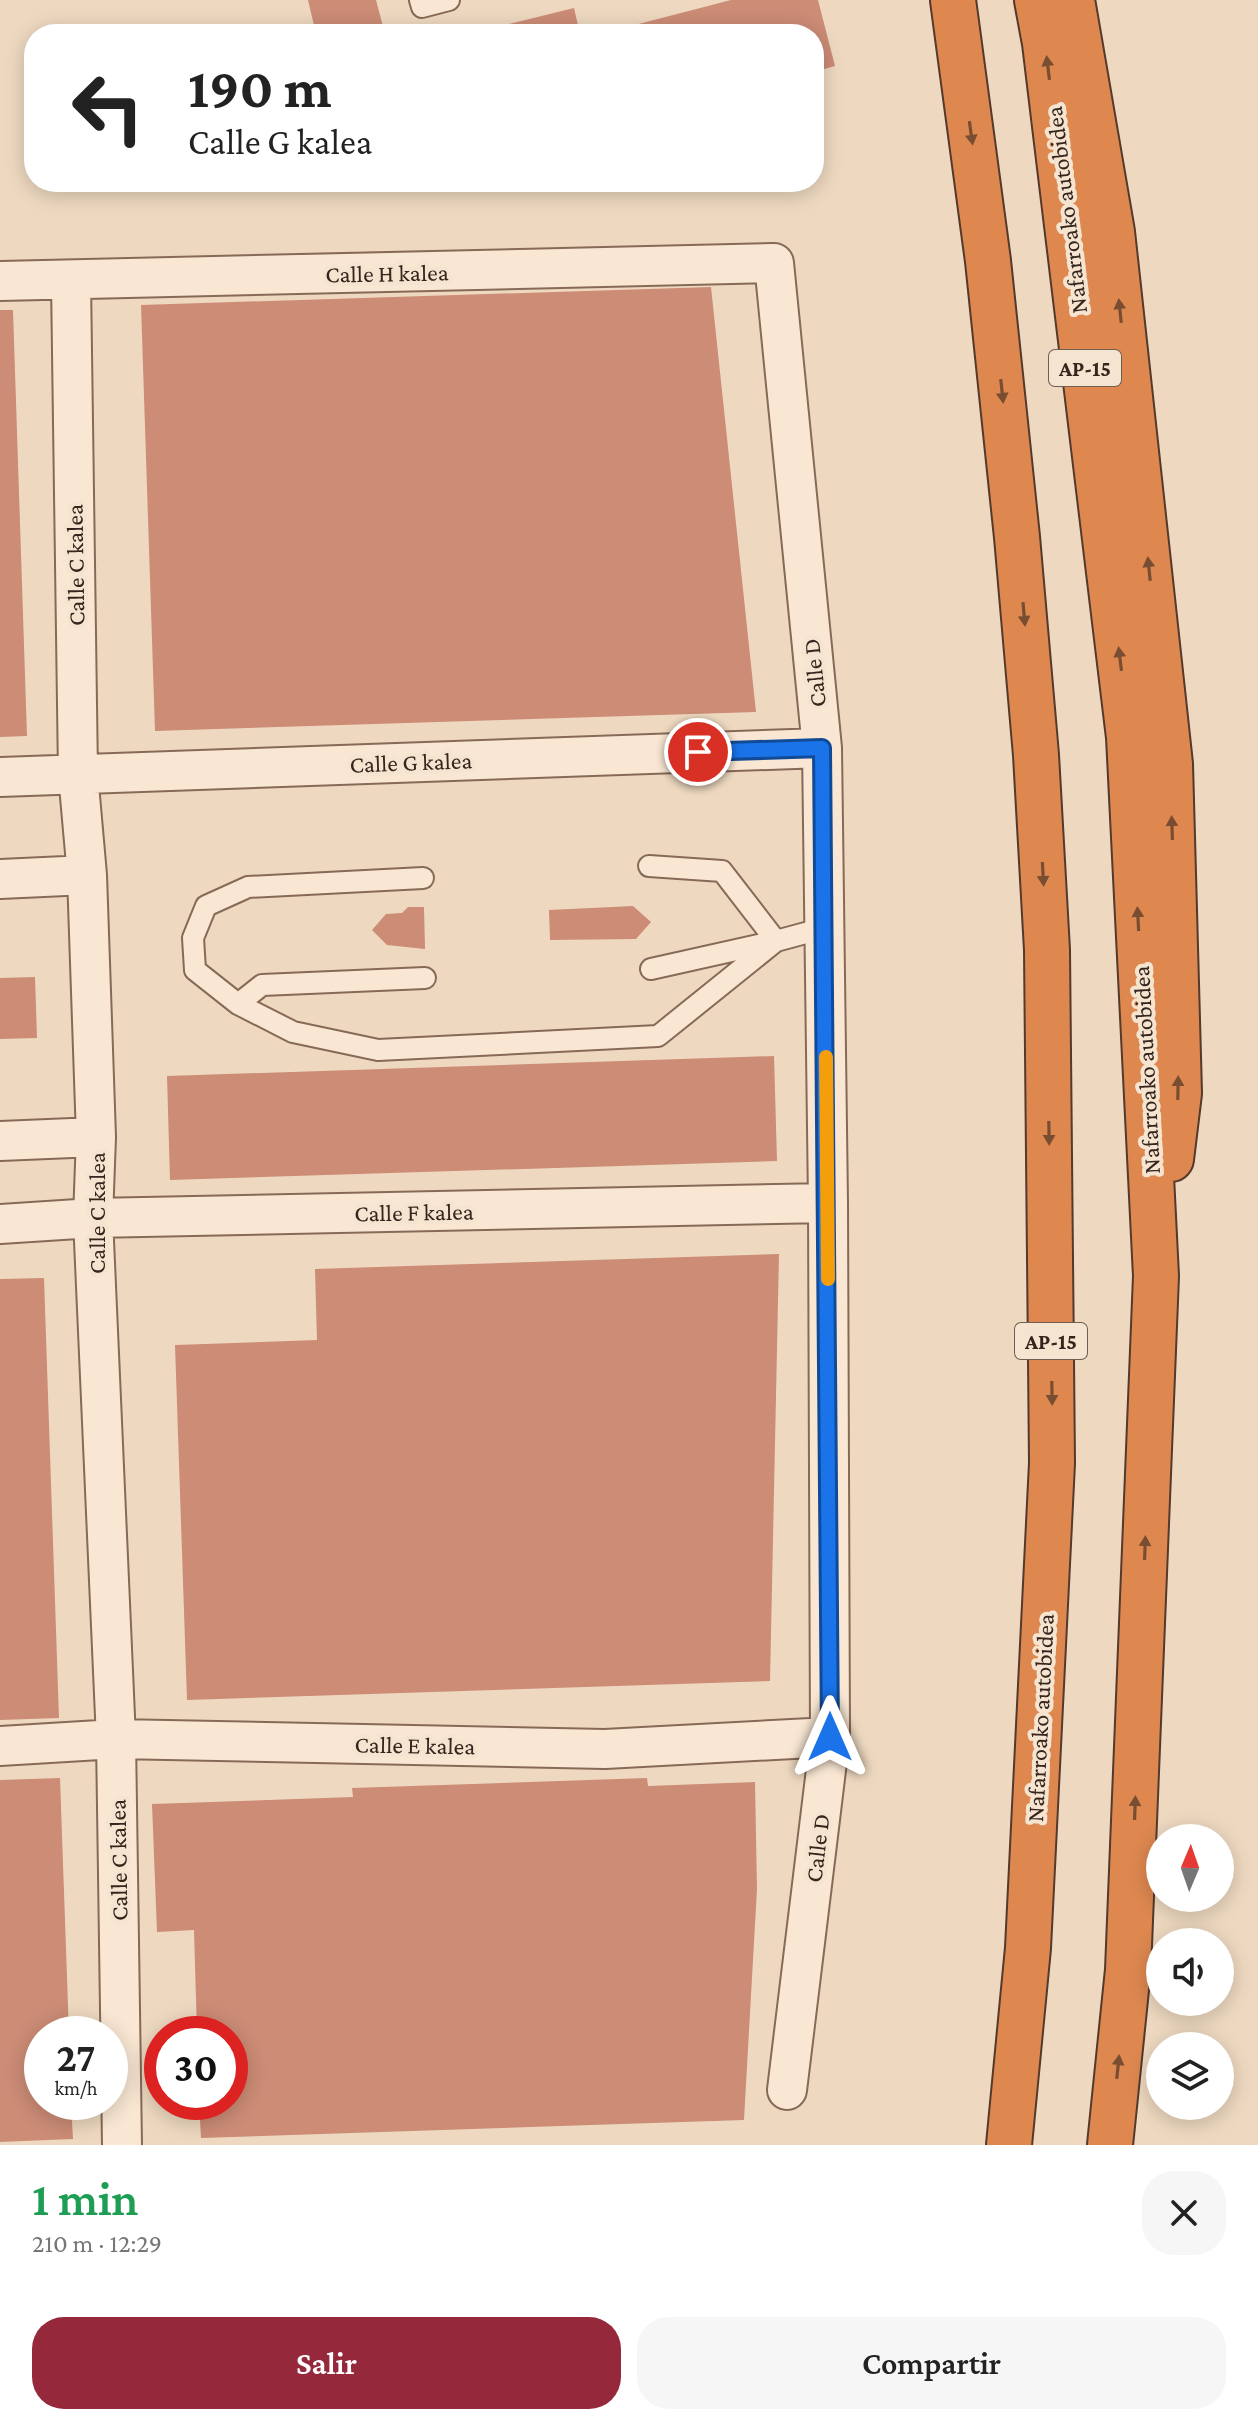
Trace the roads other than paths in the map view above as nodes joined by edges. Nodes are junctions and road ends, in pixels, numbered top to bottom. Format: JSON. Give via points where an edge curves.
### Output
{"nodes":[{"id":1,"x":420,"y":0,"type":"edge"},
{"id":2,"x":449,"y":0,"type":"edge"},
{"id":3,"x":953,"y":0,"type":"edge"},
{"id":4,"x":1037,"y":0,"type":"edge"},
{"id":5,"x":1072,"y":0,"type":"edge"},
{"id":6,"x":774,"y":263,"type":"joint"},
{"id":7,"x":0,"y":281,"type":"edge"},
{"id":8,"x":71,"y":281,"type":"junction"},
{"id":9,"x":822,"y":748,"type":"junction"},
{"id":10,"x":78,"y":774,"type":"junction"},
{"id":11,"x":0,"y":777,"type":"edge"},
{"id":12,"x":649,"y":866,"type":"dead end"},
{"id":13,"x":87,"y":875,"type":"junction"},
{"id":14,"x":423,"y":878,"type":"dead end"},
{"id":15,"x":0,"y":879,"type":"edge"},
{"id":16,"x":824,"y":928,"type":"junction"},
{"id":17,"x":776,"y":941,"type":"junction"},
{"id":18,"x":651,"y":969,"type":"dead end"},
{"id":19,"x":425,"y":978,"type":"dead end"},
{"id":20,"x":238,"y":1004,"type":"junction"},
{"id":21,"x":96,"y":1137,"type":"junction"},
{"id":22,"x":0,"y":1141,"type":"edge"},
{"id":23,"x":828,"y":1203,"type":"junction"},
{"id":24,"x":93,"y":1218,"type":"junction"},
{"id":25,"x":0,"y":1224,"type":"edge"},
{"id":26,"x":1156,"y":1276,"type":"junction"},
{"id":27,"x":830,"y":1737,"type":"junction"},
{"id":28,"x":116,"y":1739,"type":"junction"},
{"id":29,"x":0,"y":1746,"type":"edge"},
{"id":30,"x":787,"y":2090,"type":"dead end"},
{"id":31,"x":122,"y":2145,"type":"edge"},
{"id":32,"x":1009,"y":2145,"type":"edge"},
{"id":33,"x":1110,"y":2145,"type":"edge"}],
"edges":[{"from":1,"to":2,"type":"lane","via":[[422,7]]},
{"from":3,"to":32,"type":"highway","name":"Nafarroako autobidea","number":"AP-15","one_way":true,"via":[[1017,537],[1047,950],[1052,1463],[1028,1948]]},
{"from":26,"to":4,"type":"highway","name":"Nafarroako autobidea","number":"AP-15","one_way":true,"via":[[1129,737]]},
{"from":26,"to":5,"type":"highway","one_way":true,"via":[[1179,1093],[1170,764],[1112,232]]},
{"from":6,"to":8,"type":"street","name":"Calle H kalea"},
{"from":6,"to":9,"type":"street","name":"Calle D"},
{"from":7,"to":8,"type":"street","name":"Calle H kalea"},
{"from":8,"to":10,"type":"street","name":"Calle C kalea"},
{"from":9,"to":10,"type":"street","name":"Calle G kalea"},
{"from":9,"to":16,"type":"street","name":"Calle D"},
{"from":10,"to":11,"type":"street","name":"Calle G kalea"},
{"from":10,"to":13,"type":"street","name":"Calle C kalea"},
{"from":12,"to":17,"type":"lane","via":[[722,871]]},
{"from":13,"to":15,"type":"street"},
{"from":13,"to":21,"type":"street","name":"Calle C kalea"},
{"from":14,"to":20,"type":"lane","via":[[248,887],[206,906],[193,938],[195,970]]},
{"from":16,"to":17,"type":"lane"},
{"from":16,"to":23,"type":"street","name":"Calle D"},
{"from":17,"to":18,"type":"lane"},
{"from":17,"to":20,"type":"lane","via":[[658,1036],[378,1050],[293,1032]]},
{"from":19,"to":20,"type":"lane","via":[[262,985]]},
{"from":21,"to":22,"type":"street"},
{"from":21,"to":24,"type":"street","name":"Calle C kalea"},
{"from":23,"to":24,"type":"street","name":"Calle F kalea"},
{"from":23,"to":27,"type":"street","name":"Calle D"},
{"from":24,"to":25,"type":"street","name":"Calle F kalea"},
{"from":24,"to":28,"type":"street","name":"Calle C kalea"},
{"from":33,"to":26,"type":"highway","name":"Nafarroako autobidea","number":"AP-15","one_way":true,"via":[[1128,1970]]},
{"from":27,"to":28,"type":"street","name":"Calle E kalea","via":[[605,1749]]},
{"from":27,"to":30,"type":"street","name":"Calle D"},
{"from":28,"to":29,"type":"street","name":"Calle E kalea"},
{"from":28,"to":31,"type":"street","name":"Calle C kalea"}]}
